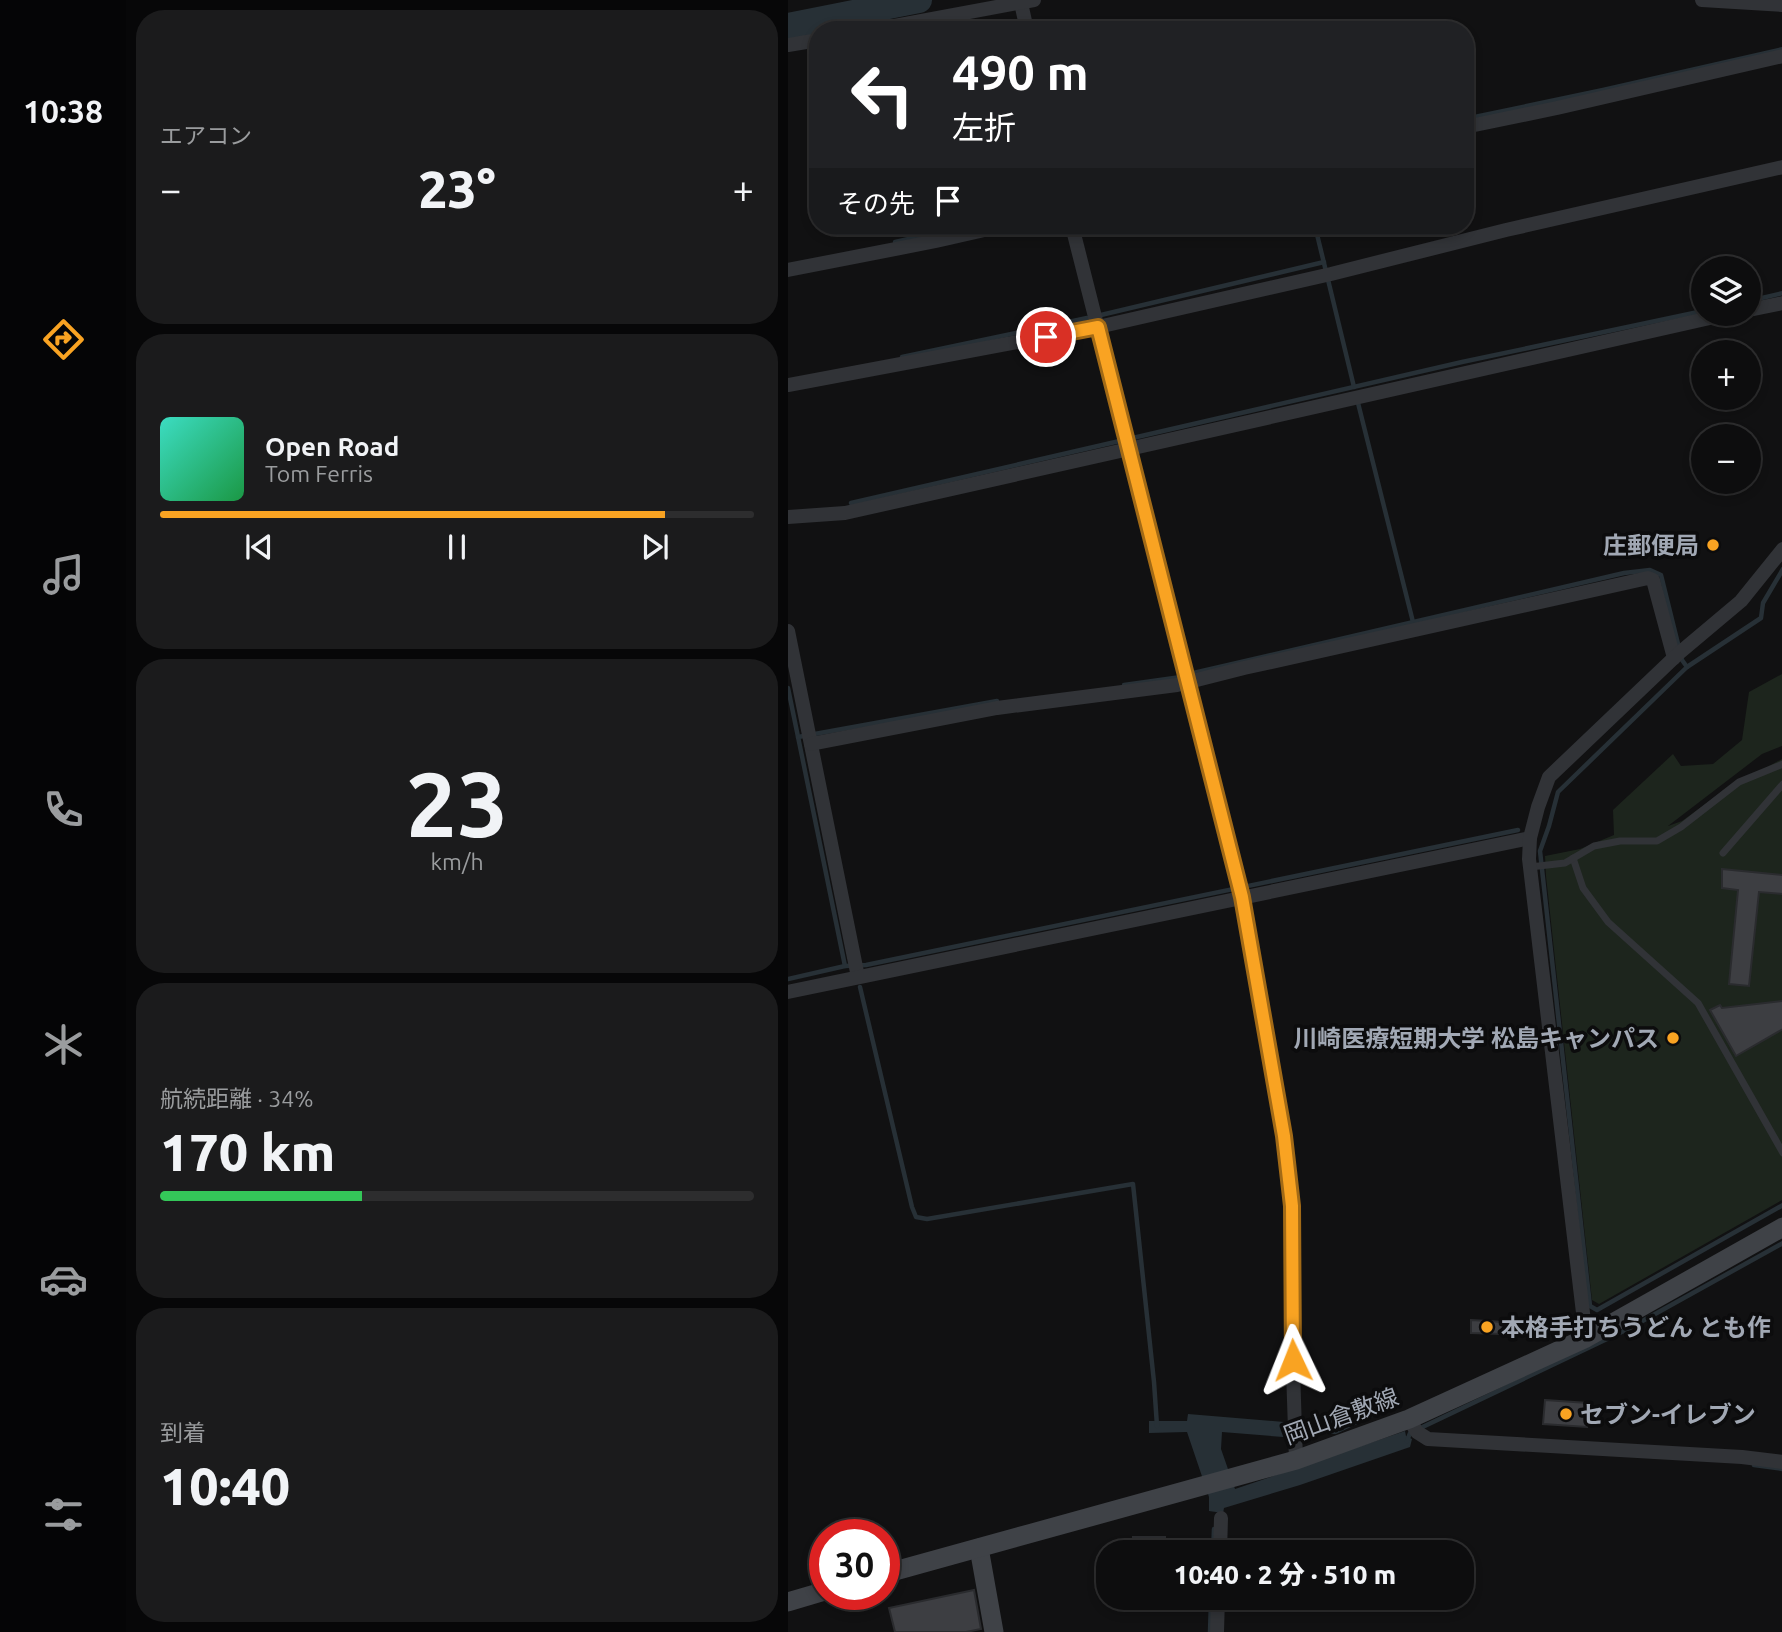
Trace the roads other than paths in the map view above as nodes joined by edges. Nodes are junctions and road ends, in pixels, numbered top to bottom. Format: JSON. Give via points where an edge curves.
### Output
{"nodes":[{"id":1,"x":1702,"y":0,"type":"edge"},
{"id":2,"x":1028,"y":1,"type":"edge"},
{"id":3,"x":1783,"y":5,"type":"edge"},
{"id":4,"x":921,"y":21,"type":"edge"},
{"id":5,"x":1027,"y":21,"type":"edge"},
{"id":6,"x":809,"y":42,"type":"edge"},
{"id":7,"x":788,"y":45,"type":"edge"},
{"id":8,"x":1783,"y":56,"type":"edge"},
{"id":9,"x":1474,"y":125,"type":"edge"},
{"id":10,"x":1783,"y":167,"type":"edge"},
{"id":11,"x":962,"y":235,"type":"edge"},
{"id":12,"x":1074,"y":235,"type":"edge"},
{"id":13,"x":788,"y":270,"type":"edge"},
{"id":14,"x":1783,"y":303,"type":"edge"},
{"id":15,"x":1761,"y":308,"type":"edge"},
{"id":16,"x":1691,"y":322,"type":"edge"},
{"id":17,"x":1098,"y":327,"type":"junction"},
{"id":18,"x":788,"y":385,"type":"edge"},
{"id":19,"x":1128,"y":443,"type":"junction"},
{"id":20,"x":788,"y":517,"type":"edge"},
{"id":21,"x":1783,"y":549,"type":"edge"},
{"id":22,"x":788,"y":631,"type":"edge"},
{"id":23,"x":1678,"y":654,"type":"junction"},
{"id":24,"x":1186,"y":677,"type":"junction"},
{"id":25,"x":810,"y":738,"type":"junction"},
{"id":26,"x":1783,"y":764,"type":"edge"},
{"id":27,"x":1783,"y":784,"type":"edge"},
{"id":28,"x":1529,"y":838,"type":"junction"},
{"id":29,"x":1723,"y":853,"type":"dead end"},
{"id":30,"x":1573,"y":858,"type":"junction"},
{"id":31,"x":1537,"y":866,"type":"junction"},
{"id":32,"x":1241,"y":890,"type":"junction"},
{"id":33,"x":857,"y":970,"type":"junction"},
{"id":34,"x":788,"y":992,"type":"edge"},
{"id":35,"x":1783,"y":1153,"type":"edge"},
{"id":36,"x":1783,"y":1227,"type":"edge"},
{"id":37,"x":1586,"y":1338,"type":"junction"},
{"id":38,"x":1413,"y":1426,"type":"junction"},
{"id":39,"x":1296,"y":1460,"type":"junction"},
{"id":40,"x":1783,"y":1462,"type":"edge"},
{"id":41,"x":1221,"y":1518,"type":"dead end"},
{"id":42,"x":1220,"y":1540,"type":"edge"},
{"id":43,"x":979,"y":1548,"type":"junction"},
{"id":44,"x":900,"y":1570,"type":"edge"},
{"id":45,"x":809,"y":1596,"type":"edge"},
{"id":46,"x":788,"y":1602,"type":"edge"},
{"id":47,"x":1218,"y":1610,"type":"edge"},
{"id":48,"x":994,"y":1632,"type":"edge"},
{"id":49,"x":1217,"y":1632,"type":"edge"}],
"edges":[{"from":1,"to":3,"type":"street"},
{"from":2,"to":4,"type":"street"},
{"from":2,"to":5,"type":"street"},
{"from":6,"to":7,"type":"street"},
{"from":8,"to":9,"type":"street"},
{"from":10,"to":17,"type":"street"},
{"from":11,"to":13,"type":"street"},
{"from":12,"to":17,"type":"street"},
{"from":14,"to":15,"type":"street"},
{"from":16,"to":19,"type":"street"},
{"from":17,"to":18,"type":"street"},
{"from":17,"to":19,"type":"street"},
{"from":19,"to":20,"type":"street","via":[[845,513]]},
{"from":19,"to":24,"type":"street"},
{"from":21,"to":23,"type":"street","via":[[1741,601]]},
{"from":22,"to":25,"type":"street"},
{"from":23,"to":24,"type":"street","via":[[1653,580],[1648,578]]},
{"from":23,"to":28,"type":"street","via":[[1549,777]]},
{"from":24,"to":25,"type":"street","via":[[1177,685]]},
{"from":24,"to":32,"type":"street"},
{"from":25,"to":33,"type":"street"},
{"from":26,"to":30,"type":"lane","via":[[1739,782],[1657,841],[1594,846]]},
{"from":27,"to":29,"type":"lane"},
{"from":28,"to":31,"type":"street"},
{"from":28,"to":32,"type":"street"},
{"from":30,"to":31,"type":"lane"},
{"from":30,"to":35,"type":"lane","via":[[1583,888],[1608,922],[1698,1003]]},
{"from":31,"to":37,"type":"street"},
{"from":32,"to":33,"type":"street"},
{"from":32,"to":39,"type":"street","via":[[1292,1206]]},
{"from":33,"to":34,"type":"street"},
{"from":36,"to":37,"type":"main road","name":"岡山倉敷線"},
{"from":37,"to":38,"type":"main road","name":"岡山倉敷線"},
{"from":38,"to":39,"type":"main road","name":"岡山倉敷線"},
{"from":38,"to":40,"type":"street","via":[[1428,1439]]},
{"from":39,"to":43,"type":"main road","name":"岡山倉敷線"},
{"from":41,"to":42,"type":"street"},
{"from":43,"to":44,"type":"main road","name":"岡山倉敷線"},
{"from":43,"to":48,"type":"main road"},
{"from":45,"to":46,"type":"main road"},
{"from":47,"to":49,"type":"street"}]}
